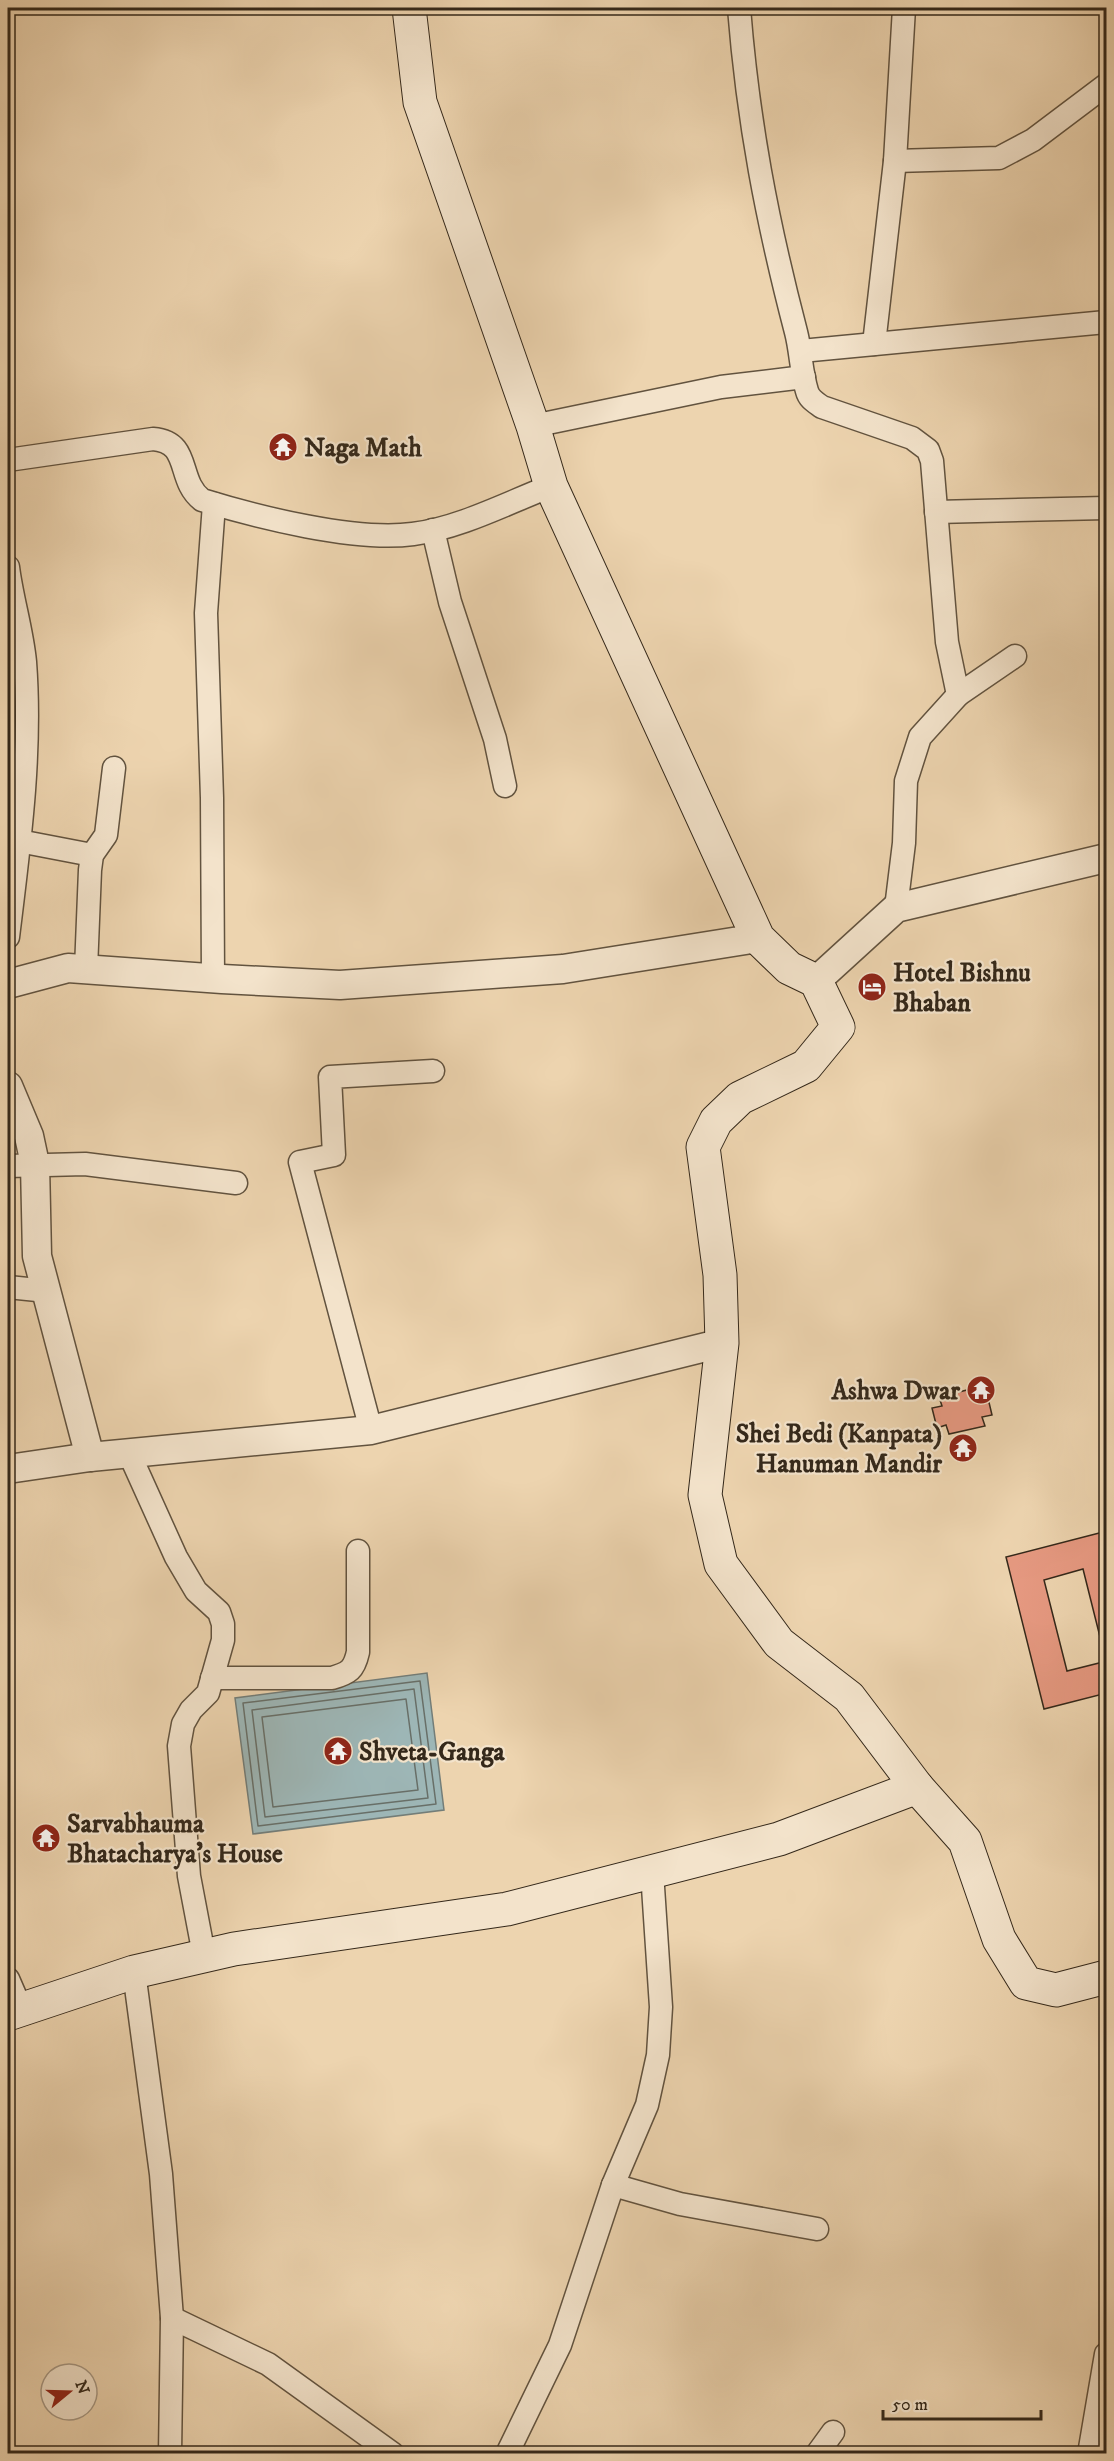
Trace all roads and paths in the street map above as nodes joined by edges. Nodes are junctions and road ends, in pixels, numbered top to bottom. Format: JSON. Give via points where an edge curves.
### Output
{"nodes":[{"id":1,"x":409,"y":8,"type":"edge"},
{"id":2,"x":739,"y":8,"type":"edge"},
{"id":3,"x":904,"y":8,"type":"edge"},
{"id":4,"x":1107,"y":85,"type":"edge"},
{"id":5,"x":895,"y":161,"type":"junction"},
{"id":6,"x":1107,"y":322,"type":"edge"},
{"id":7,"x":874,"y":344,"type":"junction"},
{"id":8,"x":801,"y":351,"type":"junction"},
{"id":9,"x":804,"y":377,"type":"junction"},
{"id":10,"x":533,"y":426,"type":"junction"},
{"id":11,"x":8,"y":460,"type":"edge"},
{"id":12,"x":550,"y":486,"type":"junction"},
{"id":13,"x":214,"y":504,"type":"junction"},
{"id":14,"x":1107,"y":508,"type":"edge"},
{"id":15,"x":936,"y":512,"type":"junction"},
{"id":16,"x":434,"y":530,"type":"junction"},
{"id":17,"x":8,"y":567,"type":"edge"},
{"id":18,"x":1015,"y":656,"type":"dead end"},
{"id":19,"x":958,"y":695,"type":"junction"},
{"id":20,"x":16,"y":755,"type":"edge"},
{"id":21,"x":114,"y":768,"type":"dead end"},
{"id":22,"x":505,"y":786,"type":"dead end"},
{"id":23,"x":20,"y":841,"type":"junction"},
{"id":24,"x":92,"y":855,"type":"junction"},
{"id":25,"x":1107,"y":858,"type":"edge"},
{"id":26,"x":896,"y":908,"type":"junction"},
{"id":27,"x":8,"y":937,"type":"edge"},
{"id":28,"x":758,"y":938,"type":"junction"},
{"id":29,"x":86,"y":969,"type":"junction"},
{"id":30,"x":213,"y":979,"type":"junction"},
{"id":31,"x":816,"y":981,"type":"junction"},
{"id":32,"x":8,"y":984,"type":"edge"},
{"id":33,"x":433,"y":1071,"type":"dead end"},
{"id":34,"x":8,"y":1086,"type":"edge"},
{"id":35,"x":21,"y":1165,"type":"edge"},
{"id":36,"x":236,"y":1183,"type":"dead end"},
{"id":37,"x":8,"y":1287,"type":"edge"},
{"id":38,"x":47,"y":1291,"type":"junction"},
{"id":39,"x":722,"y":1343,"type":"junction"},
{"id":40,"x":371,"y":1430,"type":"junction"},
{"id":41,"x":129,"y":1453,"type":"junction"},
{"id":42,"x":90,"y":1457,"type":"junction"},
{"id":43,"x":8,"y":1469,"type":"edge"},
{"id":44,"x":358,"y":1551,"type":"dead end"},
{"id":45,"x":212,"y":1678,"type":"junction"},
{"id":46,"x":917,"y":1788,"type":"junction"},
{"id":47,"x":652,"y":1872,"type":"junction"},
{"id":48,"x":204,"y":1955,"type":"junction"},
{"id":49,"x":134,"y":1972,"type":"junction"},
{"id":50,"x":1107,"y":1977,"type":"edge"},
{"id":51,"x":8,"y":1979,"type":"edge"},
{"id":52,"x":14,"y":2011,"type":"edge"},
{"id":53,"x":614,"y":2185,"type":"junction"},
{"id":54,"x":817,"y":2229,"type":"dead end"},
{"id":55,"x":172,"y":2318,"type":"junction"},
{"id":56,"x":1107,"y":2354,"type":"edge"},
{"id":57,"x":833,"y":2432,"type":"dead end"},
{"id":58,"x":170,"y":2454,"type":"edge"},
{"id":59,"x":393,"y":2454,"type":"edge"},
{"id":60,"x":507,"y":2454,"type":"edge"},
{"id":61,"x":817,"y":2454,"type":"edge"},
{"id":62,"x":1089,"y":2454,"type":"edge"}],
"edges":[{"from":1,"to":10,"type":"main road","via":[[420,102]]},
{"from":2,"to":8,"type":"street","via":[[759,174]]},
{"from":3,"to":5,"type":"street"},
{"from":4,"to":5,"type":"street","via":[[1033,140],[999,158]]},
{"from":5,"to":7,"type":"street"},
{"from":6,"to":7,"type":"street"},
{"from":7,"to":8,"type":"street"},
{"from":8,"to":9,"type":"street"},
{"from":9,"to":10,"type":"street","via":[[721,387]]},
{"from":9,"to":15,"type":"street","via":[[812,400],[822,407],[922,443],[932,461]]},
{"from":10,"to":12,"type":"main road"},
{"from":11,"to":13,"type":"street","via":[[164,440],[179,453],[193,493]]},
{"from":12,"to":16,"type":"street"},
{"from":12,"to":28,"type":"main road"},
{"from":13,"to":16,"type":"street","via":[[330,530],[393,536]]},
{"from":13,"to":30,"type":"street","via":[[206,613]]},
{"from":14,"to":15,"type":"street"},
{"from":15,"to":19,"type":"street","via":[[947,642]]},
{"from":16,"to":22,"type":"street","via":[[450,603],[495,739]]},
{"from":17,"to":20,"type":"street","via":[[24,661]]},
{"from":18,"to":19,"type":"street"},
{"from":19,"to":26,"type":"street","via":[[920,737],[906,781]]},
{"from":20,"to":23,"type":"street"},
{"from":21,"to":24,"type":"street","via":[[106,835]]},
{"from":23,"to":24,"type":"street"},
{"from":23,"to":27,"type":"street"},
{"from":24,"to":29,"type":"street"},
{"from":25,"to":26,"type":"street"},
{"from":26,"to":31,"type":"street"},
{"from":28,"to":30,"type":"street","via":[[563,969],[340,985]]},
{"from":28,"to":31,"type":"main road","via":[[789,968]]},
{"from":29,"to":30,"type":"street"},
{"from":29,"to":32,"type":"street","via":[[68,968]]},
{"from":31,"to":39,"type":"main road","via":[[838,1027],[806,1066],[740,1098],[716,1121],[703,1147],[720,1275]]},
{"from":33,"to":40,"type":"street","via":[[330,1077],[334,1155],[300,1162]]},
{"from":34,"to":35,"type":"street","via":[[29,1136]]},
{"from":35,"to":36,"type":"street","via":[[85,1164]]},
{"from":35,"to":38,"type":"street"},
{"from":37,"to":38,"type":"street"},
{"from":38,"to":42,"type":"street"},
{"from":39,"to":40,"type":"street"},
{"from":39,"to":46,"type":"main road","via":[[705,1495],[721,1564],[779,1643],[849,1697]]},
{"from":40,"to":41,"type":"street"},
{"from":41,"to":42,"type":"street"},
{"from":41,"to":45,"type":"street","via":[[176,1557],[196,1591],[219,1612],[223,1640]]},
{"from":42,"to":43,"type":"street"},
{"from":44,"to":45,"type":"street","via":[[358,1652],[354,1667],[346,1674],[332,1678]]},
{"from":45,"to":48,"type":"street","via":[[208,1693],[183,1724],[179,1746],[189,1876]]},
{"from":46,"to":47,"type":"main road","via":[[779,1839]]},
{"from":46,"to":50,"type":"main road","via":[[965,1841],[999,1939],[1026,1983],[1056,1990]]},
{"from":47,"to":48,"type":"main road","via":[[507,1909]]},
{"from":47,"to":53,"type":"street","via":[[661,2007],[658,2055],[647,2104]]},
{"from":48,"to":49,"type":"main road"},
{"from":49,"to":52,"type":"main road"},
{"from":49,"to":55,"type":"street","via":[[160,2174]]},
{"from":51,"to":52,"type":"street"},
{"from":53,"to":54,"type":"street","via":[[680,2204]]},
{"from":53,"to":60,"type":"street","via":[[560,2345]]},
{"from":55,"to":58,"type":"street"},
{"from":55,"to":59,"type":"street","via":[[268,2364]]},
{"from":56,"to":62,"type":"street"},
{"from":57,"to":61,"type":"street"}]}
